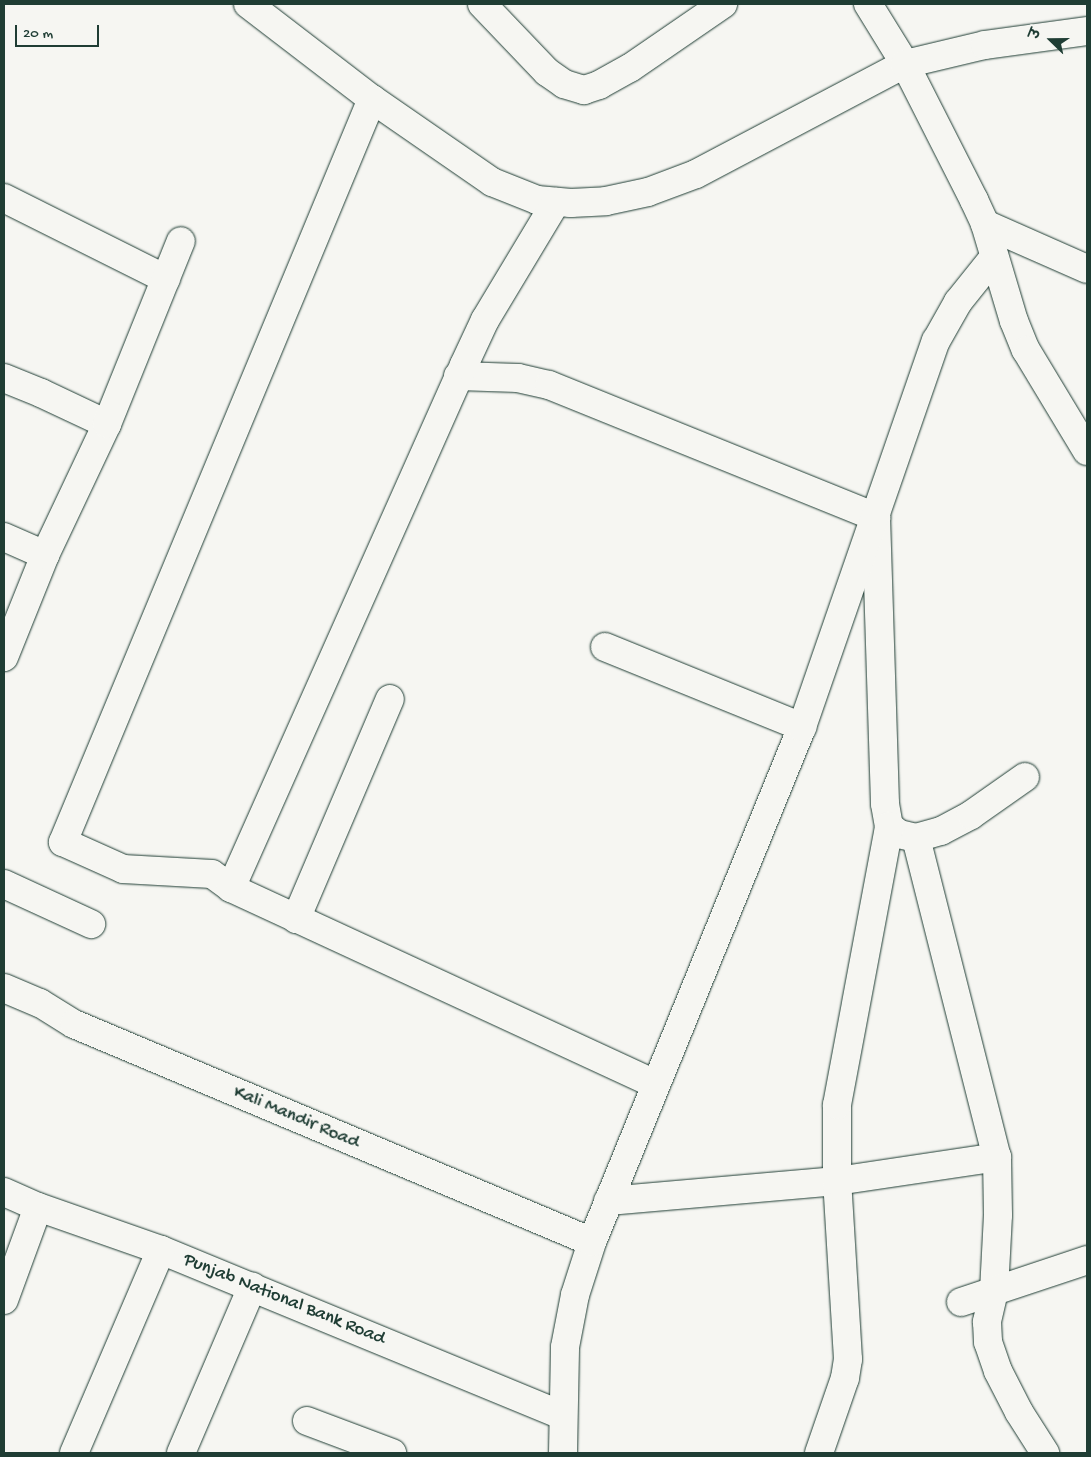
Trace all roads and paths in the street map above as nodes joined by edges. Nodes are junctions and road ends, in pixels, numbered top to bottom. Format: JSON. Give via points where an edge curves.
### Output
{"nodes":[{"id":1,"x":248,"y":4,"type":"edge"},
{"id":2,"x":482,"y":4,"type":"edge"},
{"id":3,"x":723,"y":4,"type":"edge"},
{"id":4,"x":868,"y":4,"type":"edge"},
{"id":5,"x":1087,"y":31,"type":"edge"},
{"id":6,"x":901,"y":56,"type":"junction"},
{"id":7,"x":372,"y":99,"type":"junction"},
{"id":8,"x":4,"y":198,"type":"edge"},
{"id":9,"x":556,"y":202,"type":"junction"},
{"id":10,"x":985,"y":224,"type":"junction"},
{"id":11,"x":181,"y":242,"type":"dead end"},
{"id":12,"x":994,"y":257,"type":"junction"},
{"id":13,"x":1087,"y":269,"type":"edge"},
{"id":14,"x":166,"y":279,"type":"junction"},
{"id":15,"x":458,"y":376,"type":"junction"},
{"id":16,"x":4,"y":378,"type":"edge"},
{"id":17,"x":107,"y":424,"type":"junction"},
{"id":18,"x":1087,"y":451,"type":"edge"},
{"id":19,"x":876,"y":517,"type":"junction"},
{"id":20,"x":4,"y":537,"type":"edge"},
{"id":21,"x":45,"y":555,"type":"junction"},
{"id":22,"x":605,"y":647,"type":"dead end"},
{"id":23,"x":4,"y":657,"type":"edge"},
{"id":24,"x":390,"y":699,"type":"dead end"},
{"id":25,"x":802,"y":727,"type":"junction"},
{"id":26,"x":1025,"y":777,"type":"dead end"},
{"id":27,"x":888,"y":826,"type":"junction"},
{"id":28,"x":916,"y":838,"type":"junction"},
{"id":29,"x":4,"y":884,"type":"edge"},
{"id":30,"x":231,"y":888,"type":"junction"},
{"id":31,"x":296,"y":919,"type":"junction"},
{"id":32,"x":91,"y":924,"type":"dead end"},
{"id":33,"x":4,"y":988,"type":"edge"},
{"id":34,"x":656,"y":1084,"type":"junction"},
{"id":35,"x":997,"y":1157,"type":"junction"},
{"id":36,"x":838,"y":1181,"type":"junction"},
{"id":37,"x":4,"y":1192,"type":"edge"},
{"id":38,"x":608,"y":1201,"type":"junction"},
{"id":39,"x":38,"y":1206,"type":"junction"},
{"id":40,"x":592,"y":1242,"type":"junction"},
{"id":41,"x":161,"y":1250,"type":"junction"},
{"id":42,"x":1087,"y":1260,"type":"edge"},
{"id":43,"x":252,"y":1287,"type":"junction"},
{"id":44,"x":994,"y":1291,"type":"junction"},
{"id":45,"x":4,"y":1300,"type":"edge"},
{"id":46,"x":961,"y":1302,"type":"dead end"},
{"id":47,"x":562,"y":1415,"type":"junction"},
{"id":48,"x":306,"y":1421,"type":"dead end"},
{"id":49,"x":74,"y":1453,"type":"edge"},
{"id":50,"x":182,"y":1453,"type":"edge"},
{"id":51,"x":392,"y":1453,"type":"edge"},
{"id":52,"x":563,"y":1453,"type":"edge"},
{"id":53,"x":820,"y":1453,"type":"edge"},
{"id":54,"x":1045,"y":1453,"type":"edge"}],
"edges":[{"from":1,"to":7,"type":"street"},
{"from":2,"to":3,"type":"street","via":[[547,72],[564,84],[584,90],[630,68]]},
{"from":4,"to":6,"type":"street"},
{"from":5,"to":6,"type":"street"},
{"from":6,"to":9,"type":"street","via":[[696,174],[648,192],[606,201]]},
{"from":6,"to":10,"type":"street"},
{"from":7,"to":9,"type":"street","via":[[492,182],[537,200]]},
{"from":7,"to":30,"type":"street","via":[[63,842],[123,869],[212,874]]},
{"from":8,"to":14,"type":"street"},
{"from":9,"to":15,"type":"street","via":[[485,320]]},
{"from":10,"to":12,"type":"street"},
{"from":10,"to":13,"type":"street"},
{"from":11,"to":14,"type":"street"},
{"from":12,"to":18,"type":"street","via":[[1026,350]]},
{"from":12,"to":19,"type":"street","via":[[958,302],[936,340]]},
{"from":14,"to":17,"type":"street"},
{"from":15,"to":19,"type":"street","via":[[518,378],[549,385]]},
{"from":15,"to":30,"type":"street"},
{"from":16,"to":17,"type":"street"},
{"from":17,"to":21,"type":"street"},
{"from":19,"to":25,"type":"street"},
{"from":19,"to":27,"type":"street"},
{"from":20,"to":21,"type":"street"},
{"from":21,"to":23,"type":"street"},
{"from":22,"to":25,"type":"street"},
{"from":24,"to":31,"type":"street"},
{"from":25,"to":34,"type":"street"},
{"from":26,"to":28,"type":"street","via":[[971,815],[940,831]]},
{"from":27,"to":28,"type":"street","via":[[899,834]]},
{"from":27,"to":36,"type":"street","via":[[837,1105]]},
{"from":28,"to":35,"type":"street"},
{"from":29,"to":32,"type":"street"},
{"from":30,"to":31,"type":"street"},
{"from":31,"to":34,"type":"street"},
{"from":33,"to":40,"type":"street","name":"Kali Mandir Road","via":[[40,1003],[74,1024]]},
{"from":34,"to":38,"type":"street"},
{"from":35,"to":36,"type":"street"},
{"from":35,"to":44,"type":"street"},
{"from":36,"to":38,"type":"street"},
{"from":36,"to":53,"type":"street","via":[[848,1359]]},
{"from":37,"to":39,"type":"street","name":"Punjab National Bank Road"},
{"from":38,"to":40,"type":"street"},
{"from":39,"to":41,"type":"street","name":"Punjab National Bank Road"},
{"from":39,"to":45,"type":"street"},
{"from":40,"to":47,"type":"street","via":[[575,1295],[565,1347]]},
{"from":41,"to":43,"type":"street","name":"Punjab National Bank Road"},
{"from":41,"to":49,"type":"street"},
{"from":42,"to":44,"type":"street"},
{"from":43,"to":47,"type":"street","name":"Punjab National Bank Road"},
{"from":43,"to":50,"type":"street"},
{"from":44,"to":46,"type":"street"},
{"from":44,"to":54,"type":"street","via":[[987,1322],[988,1342],[998,1371],[1019,1412]]},
{"from":47,"to":52,"type":"street"},
{"from":48,"to":51,"type":"street"}]}
